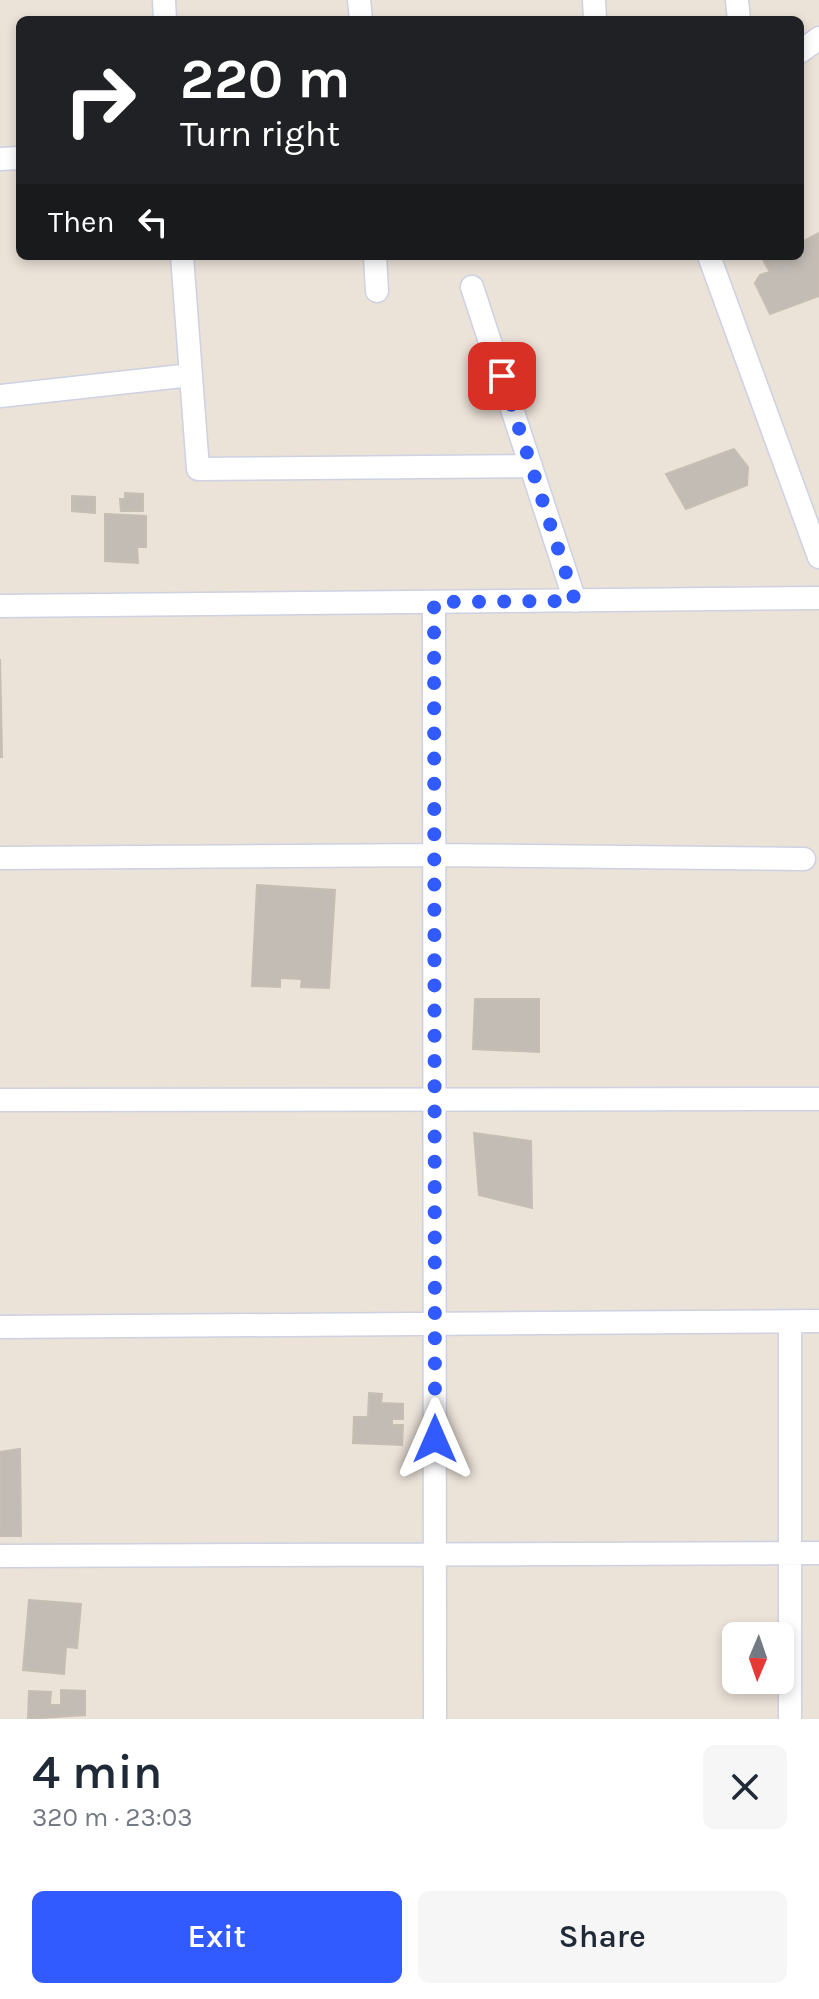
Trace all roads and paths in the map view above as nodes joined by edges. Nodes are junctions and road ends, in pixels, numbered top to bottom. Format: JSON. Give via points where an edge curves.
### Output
{"nodes":[{"id":1,"x":182,"y":260,"type":"edge"},
{"id":2,"x":375,"y":260,"type":"edge"},
{"id":3,"x":710,"y":260,"type":"edge"},
{"id":4,"x":472,"y":287,"type":"dead end"},
{"id":5,"x":377,"y":291,"type":"dead end"},
{"id":6,"x":191,"y":375,"type":"junction"},
{"id":7,"x":0,"y":396,"type":"edge"},
{"id":8,"x":531,"y":466,"type":"junction"},
{"id":9,"x":819,"y":557,"type":"edge"},
{"id":10,"x":819,"y":598,"type":"edge"},
{"id":11,"x":575,"y":601,"type":"junction"},
{"id":12,"x":434,"y":602,"type":"junction"},
{"id":13,"x":0,"y":606,"type":"edge"},
{"id":14,"x":434,"y":855,"type":"junction"},
{"id":15,"x":0,"y":858,"type":"edge"},
{"id":16,"x":804,"y":859,"type":"dead end"},
{"id":17,"x":434,"y":1098,"type":"junction"},
{"id":18,"x":819,"y":1099,"type":"edge"},
{"id":19,"x":0,"y":1100,"type":"edge"},
{"id":20,"x":819,"y":1321,"type":"edge"},
{"id":21,"x":790,"y":1322,"type":"junction"},
{"id":22,"x":434,"y":1324,"type":"junction"},
{"id":23,"x":0,"y":1327,"type":"edge"},
{"id":24,"x":790,"y":1553,"type":"junction"},
{"id":25,"x":819,"y":1553,"type":"edge"},
{"id":26,"x":435,"y":1554,"type":"junction"},
{"id":27,"x":0,"y":1556,"type":"edge"},
{"id":28,"x":435,"y":1719,"type":"edge"},
{"id":29,"x":790,"y":1719,"type":"edge"}],
"edges":[{"from":1,"to":6,"type":"street"},
{"from":2,"to":5,"type":"street"},
{"from":3,"to":9,"type":"street"},
{"from":4,"to":8,"type":"street"},
{"from":6,"to":7,"type":"street"},
{"from":6,"to":8,"type":"street","via":[[198,469]]},
{"from":8,"to":11,"type":"street"},
{"from":10,"to":11,"type":"street"},
{"from":11,"to":12,"type":"street"},
{"from":12,"to":13,"type":"street"},
{"from":12,"to":14,"type":"street"},
{"from":14,"to":15,"type":"street"},
{"from":14,"to":16,"type":"street"},
{"from":14,"to":17,"type":"street"},
{"from":17,"to":18,"type":"street"},
{"from":17,"to":19,"type":"street"},
{"from":17,"to":22,"type":"street"},
{"from":20,"to":21,"type":"street"},
{"from":21,"to":22,"type":"street"},
{"from":21,"to":24,"type":"street"},
{"from":22,"to":23,"type":"street"},
{"from":22,"to":26,"type":"street"},
{"from":24,"to":25,"type":"street"},
{"from":24,"to":26,"type":"street"},
{"from":24,"to":29,"type":"street"},
{"from":26,"to":27,"type":"street"},
{"from":26,"to":28,"type":"street"}]}
